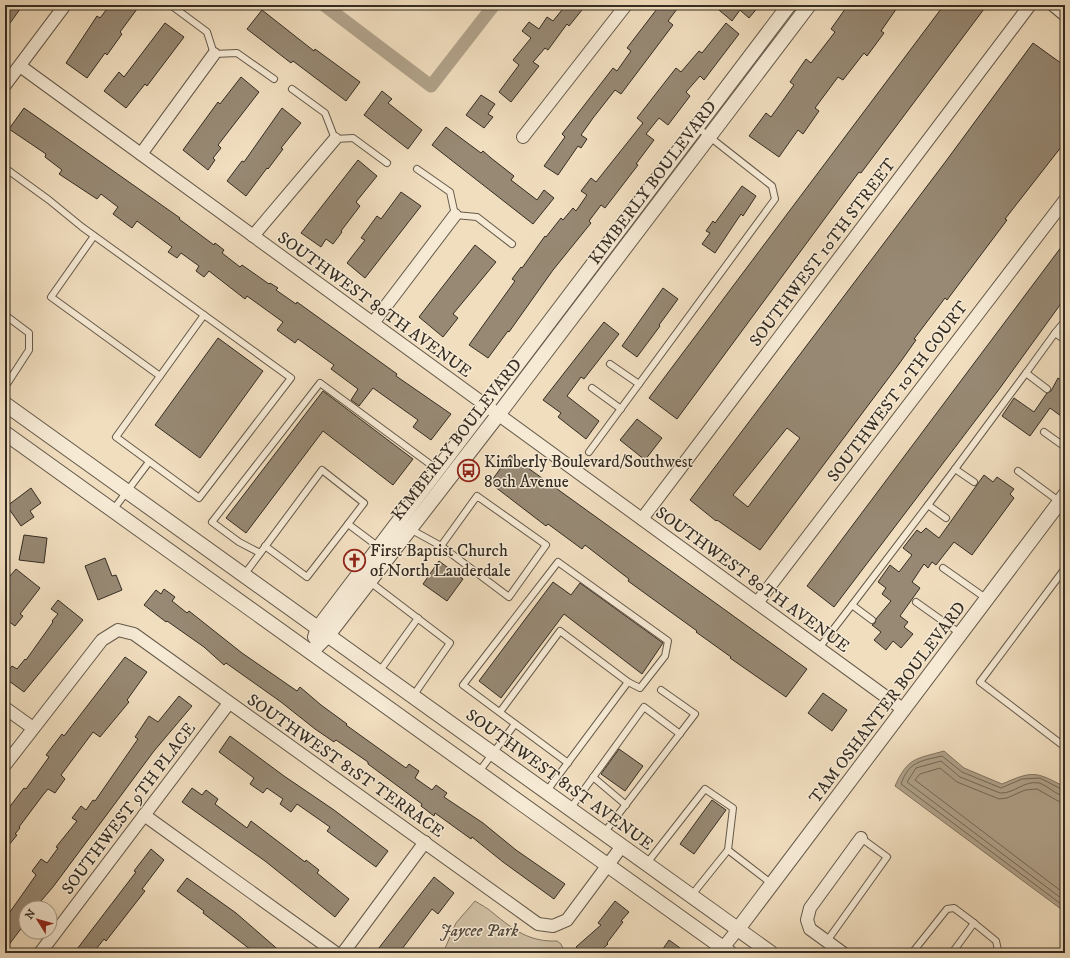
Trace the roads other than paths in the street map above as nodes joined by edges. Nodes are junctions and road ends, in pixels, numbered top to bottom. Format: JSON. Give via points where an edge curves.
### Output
{"nodes":[{"id":1,"x":66,"y":5,"type":"edge"},
{"id":2,"x":626,"y":5,"type":"edge"},
{"id":3,"x":789,"y":5,"type":"edge"},
{"id":4,"x":809,"y":5,"type":"edge"},
{"id":5,"x":1030,"y":5,"type":"edge"},
{"id":6,"x":1052,"y":5,"type":"edge"},
{"id":7,"x":172,"y":6,"type":"dead end"},
{"id":8,"x":1065,"y":15,"type":"edge"},
{"id":9,"x":214,"y":54,"type":"junction"},
{"id":10,"x":20,"y":66,"type":"junction"},
{"id":11,"x":274,"y":79,"type":"dead end"},
{"id":12,"x":5,"y":85,"type":"edge"},
{"id":13,"x":292,"y":89,"type":"dead end"},
{"id":14,"x":697,"y":127,"type":"junction"},
{"id":15,"x":523,"y":137,"type":"dead end"},
{"id":16,"x":709,"y":137,"type":"junction"},
{"id":17,"x":335,"y":139,"type":"junction"},
{"id":18,"x":141,"y":154,"type":"junction"},
{"id":19,"x":387,"y":163,"type":"dead end"},
{"id":20,"x":5,"y":168,"type":"edge"},
{"id":21,"x":417,"y":169,"type":"dead end"},
{"id":22,"x":1065,"y":200,"type":"edge"},
{"id":23,"x":455,"y":215,"type":"junction"},
{"id":24,"x":94,"y":236,"type":"junction"},
{"id":25,"x":253,"y":236,"type":"junction"},
{"id":26,"x":512,"y":244,"type":"dead end"},
{"id":27,"x":5,"y":315,"type":"edge"},
{"id":28,"x":204,"y":315,"type":"junction"},
{"id":29,"x":1065,"y":321,"type":"edge"},
{"id":30,"x":372,"y":323,"type":"junction"},
{"id":31,"x":1056,"y":333,"type":"junction"},
{"id":32,"x":1065,"y":340,"type":"edge"},
{"id":33,"x":610,"y":364,"type":"dead end"},
{"id":34,"x":1026,"y":373,"type":"junction"},
{"id":35,"x":160,"y":376,"type":"junction"},
{"id":36,"x":639,"y":384,"type":"junction"},
{"id":37,"x":5,"y":387,"type":"edge"},
{"id":38,"x":592,"y":388,"type":"dead end"},
{"id":39,"x":1047,"y":389,"type":"dead end"},
{"id":40,"x":5,"y":404,"type":"edge"},
{"id":41,"x":486,"y":406,"type":"junction"},
{"id":42,"x":621,"y":408,"type":"junction"},
{"id":43,"x":498,"y":415,"type":"junction"},
{"id":44,"x":1044,"y":432,"type":"dead end"},
{"id":45,"x":5,"y":433,"type":"edge"},
{"id":46,"x":1065,"y":447,"type":"edge"},
{"id":47,"x":589,"y":452,"type":"dead end"},
{"id":48,"x":149,"y":462,"type":"junction"},
{"id":49,"x":955,"y":469,"type":"junction"},
{"id":50,"x":438,"y":470,"type":"junction"},
{"id":51,"x":1018,"y":470,"type":"dead end"},
{"id":52,"x":974,"y":482,"type":"dead end"},
{"id":53,"x":127,"y":491,"type":"junction"},
{"id":54,"x":1063,"y":501,"type":"edge"},
{"id":55,"x":928,"y":505,"type":"junction"},
{"id":56,"x":113,"y":510,"type":"junction"},
{"id":57,"x":946,"y":518,"type":"dead end"},
{"id":58,"x":642,"y":519,"type":"junction"},
{"id":59,"x":348,"y":524,"type":"junction"},
{"id":60,"x":403,"y":526,"type":"junction"},
{"id":61,"x":265,"y":546,"type":"junction"},
{"id":62,"x":441,"y":546,"type":"junction"},
{"id":63,"x":384,"y":551,"type":"junction"},
{"id":64,"x":260,"y":553,"type":"junction"},
{"id":65,"x":943,"y":568,"type":"dead end"},
{"id":66,"x":1065,"y":572,"type":"edge"},
{"id":67,"x":244,"y":574,"type":"junction"},
{"id":68,"x":364,"y":578,"type":"junction"},
{"id":69,"x":987,"y":599,"type":"junction"},
{"id":70,"x":916,"y":602,"type":"dead end"},
{"id":71,"x":757,"y":603,"type":"junction"},
{"id":72,"x":852,"y":605,"type":"junction"},
{"id":73,"x":418,"y":618,"type":"junction"},
{"id":74,"x":872,"y":620,"type":"dead end"},
{"id":75,"x":323,"y":631,"type":"junction"},
{"id":76,"x":961,"y":634,"type":"junction"},
{"id":77,"x":819,"y":648,"type":"junction"},
{"id":78,"x":311,"y":652,"type":"junction"},
{"id":79,"x":379,"y":672,"type":"junction"},
{"id":80,"x":628,"y":682,"type":"junction"},
{"id":81,"x":661,"y":690,"type":"dead end"},
{"id":82,"x":413,"y":696,"type":"junction"},
{"id":83,"x":230,"y":703,"type":"junction"},
{"id":84,"x":5,"y":708,"type":"edge"},
{"id":85,"x":904,"y":710,"type":"junction"},
{"id":86,"x":500,"y":712,"type":"junction"},
{"id":87,"x":515,"y":724,"type":"junction"},
{"id":88,"x":33,"y":728,"type":"junction"},
{"id":89,"x":680,"y":734,"type":"junction"},
{"id":90,"x":1065,"y":747,"type":"edge"},
{"id":91,"x":493,"y":754,"type":"junction"},
{"id":92,"x":568,"y":762,"type":"junction"},
{"id":93,"x":5,"y":765,"type":"edge"},
{"id":94,"x":478,"y":773,"type":"junction"},
{"id":95,"x":593,"y":777,"type":"junction"},
{"id":96,"x":546,"y":792,"type":"junction"},
{"id":97,"x":626,"y":805,"type":"junction"},
{"id":98,"x":570,"y":809,"type":"junction"},
{"id":99,"x":144,"y":815,"type":"junction"},
{"id":100,"x":604,"y":833,"type":"junction"},
{"id":101,"x":861,"y":838,"type":"joint"},
{"id":102,"x":425,"y":842,"type":"junction"},
{"id":103,"x":622,"y":846,"type":"junction"},
{"id":104,"x":728,"y":850,"type":"junction"},
{"id":105,"x":646,"y":864,"type":"junction"},
{"id":106,"x":608,"y":865,"type":"junction"},
{"id":107,"x":772,"y":884,"type":"junction"},
{"id":108,"x":691,"y":896,"type":"junction"},
{"id":109,"x":974,"y":923,"type":"junction"},
{"id":110,"x":738,"y":929,"type":"junction"},
{"id":111,"x":827,"y":941,"type":"junction"},
{"id":112,"x":724,"y":951,"type":"edge"},
{"id":113,"x":40,"y":953,"type":"edge"},
{"id":114,"x":336,"y":953,"type":"edge"},
{"id":115,"x":343,"y":953,"type":"edge"},
{"id":116,"x":771,"y":953,"type":"edge"},
{"id":117,"x":843,"y":953,"type":"edge"},
{"id":118,"x":912,"y":953,"type":"edge"},
{"id":119,"x":952,"y":953,"type":"edge"},
{"id":120,"x":996,"y":953,"type":"edge"}],
"edges":[{"from":1,"to":10,"type":"street"},
{"from":2,"to":15,"type":"street"},
{"from":3,"to":14,"type":"street","name":"KIMBERLY BOULEVARD"},
{"from":4,"to":16,"type":"street","name":"KIMBERLY BOULEVARD"},
{"from":5,"to":58,"type":"street","name":"SOUTHWEST 10TH STREET"},
{"from":6,"to":8,"type":"street"},
{"from":7,"to":9,"type":"lane","via":[[206,32]]},
{"from":9,"to":11,"type":"lane","via":[[236,53]]},
{"from":9,"to":18,"type":"street"},
{"from":10,"to":12,"type":"street"},
{"from":10,"to":18,"type":"street","name":"SOUTHWEST 80TH AVENUE"},
{"from":13,"to":17,"type":"lane","via":[[325,113]]},
{"from":14,"to":16,"type":"lane"},
{"from":14,"to":41,"type":"street","name":"KIMBERLY BOULEVARD"},
{"from":16,"to":36,"type":"lane","via":[[772,186],[775,199]]},
{"from":16,"to":43,"type":"street","name":"KIMBERLY BOULEVARD"},
{"from":17,"to":19,"type":"lane","via":[[353,138]]},
{"from":17,"to":25,"type":"street"},
{"from":18,"to":25,"type":"street","name":"SOUTHWEST 80TH AVENUE"},
{"from":20,"to":24,"type":"lane"},
{"from":21,"to":23,"type":"lane","via":[[450,192]]},
{"from":22,"to":71,"type":"street","name":"SOUTHWEST 10TH COURT"},
{"from":23,"to":26,"type":"lane","via":[[477,218]]},
{"from":23,"to":30,"type":"street"},
{"from":24,"to":28,"type":"lane"},
{"from":24,"to":35,"type":"lane","via":[[51,297]]},
{"from":25,"to":30,"type":"street","name":"SOUTHWEST 80TH AVENUE"},
{"from":27,"to":37,"type":"lane","via":[[30,333],[29,350]]},
{"from":28,"to":35,"type":"lane"},
{"from":28,"to":48,"type":"lane","via":[[290,378],[199,498]]},
{"from":29,"to":31,"type":"lane"},
{"from":30,"to":41,"type":"street","name":"SOUTHWEST 80TH AVENUE"},
{"from":31,"to":32,"type":"lane"},
{"from":31,"to":34,"type":"lane"},
{"from":33,"to":36,"type":"lane"},
{"from":34,"to":39,"type":"lane"},
{"from":34,"to":49,"type":"lane"},
{"from":35,"to":48,"type":"lane","via":[[116,437]]},
{"from":36,"to":42,"type":"lane"},
{"from":38,"to":42,"type":"lane"},
{"from":40,"to":53,"type":"street","name":"SOUTHWEST 81ST AVENUE"},
{"from":41,"to":43,"type":"street","name":"SOUTHWEST 80TH AVENUE"},
{"from":41,"to":50,"type":"street","name":"KIMBERLY BOULEVARD"},
{"from":42,"to":47,"type":"lane"},
{"from":43,"to":58,"type":"street","name":"SOUTHWEST 80TH AVENUE"},
{"from":43,"to":60,"type":"street","name":"KIMBERLY BOULEVARD"},
{"from":44,"to":46,"type":"lane"},
{"from":45,"to":56,"type":"street"},
{"from":48,"to":53,"type":"lane"},
{"from":49,"to":52,"type":"lane"},
{"from":49,"to":55,"type":"lane"},
{"from":50,"to":60,"type":"street","name":"KIMBERLY BOULEVARD"},
{"from":50,"to":64,"type":"lane","via":[[320,383],[212,522],[239,542]]},
{"from":51,"to":54,"type":"lane"},
{"from":53,"to":56,"type":"lane"},
{"from":53,"to":67,"type":"street","name":"SOUTHWEST 81ST AVENUE"},
{"from":54,"to":69,"type":"street","name":"TAM OSHANTER BOULEVARD"},
{"from":55,"to":57,"type":"lane"},
{"from":55,"to":72,"type":"lane"},
{"from":56,"to":78,"type":"street"},
{"from":58,"to":71,"type":"street","name":"SOUTHWEST 80TH AVENUE"},
{"from":59,"to":61,"type":"lane","via":[[307,577]]},
{"from":59,"to":61,"type":"lane","via":[[364,503],[322,470]]},
{"from":59,"to":63,"type":"lane"},
{"from":60,"to":62,"type":"lane"},
{"from":60,"to":63,"type":"street","name":"KIMBERLY BOULEVARD"},
{"from":61,"to":64,"type":"lane"},
{"from":62,"to":62,"type":"lane","via":[[509,597],[546,545],[477,496]]},
{"from":63,"to":68,"type":"street","name":"KIMBERLY BOULEVARD"},
{"from":64,"to":67,"type":"lane"},
{"from":65,"to":69,"type":"lane"},
{"from":66,"to":90,"type":"lane","via":[[1063,571],[980,682]]},
{"from":67,"to":75,"type":"street","name":"SOUTHWEST 81ST AVENUE"},
{"from":68,"to":73,"type":"lane"},
{"from":68,"to":75,"type":"street","name":"KIMBERLY BOULEVARD"},
{"from":69,"to":76,"type":"street","name":"TAM OSHANTER BOULEVARD"},
{"from":70,"to":76,"type":"lane"},
{"from":71,"to":77,"type":"street","name":"SOUTHWEST 80TH AVENUE"},
{"from":72,"to":74,"type":"lane"},
{"from":72,"to":77,"type":"lane"},
{"from":73,"to":79,"type":"lane"},
{"from":73,"to":82,"type":"lane","via":[[450,643]]},
{"from":75,"to":78,"type":"street","name":"KIMBERLY BOULEVARD"},
{"from":75,"to":79,"type":"street","name":"SOUTHWEST 81ST AVENUE"},
{"from":76,"to":85,"type":"street","name":"TAM OSHANTER BOULEVARD"},
{"from":77,"to":85,"type":"street","name":"SOUTHWEST 80TH AVENUE"},
{"from":78,"to":94,"type":"street"},
{"from":79,"to":82,"type":"street","name":"SOUTHWEST 81ST AVENUE"},
{"from":80,"to":86,"type":"lane","via":[[560,632]]},
{"from":80,"to":86,"type":"lane","via":[[640,688],[665,656],[668,641],[558,562],[463,685]]},
{"from":80,"to":92,"type":"lane"},
{"from":81,"to":89,"type":"lane","via":[[694,714]]},
{"from":82,"to":91,"type":"street","name":"SOUTHWEST 81ST AVENUE"},
{"from":83,"to":88,"type":"street","name":"SOUTHWEST 81ST TERRACE","via":[[134,634],[118,630],[102,640]]},
{"from":83,"to":99,"type":"street","name":"SOUTHWEST 9TH PLACE"},
{"from":83,"to":102,"type":"street","name":"SOUTHWEST 81ST TERRACE"},
{"from":84,"to":88,"type":"street"},
{"from":85,"to":107,"type":"street","name":"TAM OSHANTER BOULEVARD"},
{"from":86,"to":87,"type":"lane"},
{"from":87,"to":91,"type":"lane"},
{"from":87,"to":92,"type":"lane"},
{"from":88,"to":93,"type":"street"},
{"from":89,"to":95,"type":"lane","via":[[644,707]]},
{"from":89,"to":97,"type":"lane"},
{"from":91,"to":94,"type":"lane"},
{"from":91,"to":96,"type":"street","name":"SOUTHWEST 81ST AVENUE"},
{"from":92,"to":96,"type":"lane"},
{"from":94,"to":106,"type":"street"},
{"from":95,"to":97,"type":"lane"},
{"from":95,"to":98,"type":"lane"},
{"from":96,"to":98,"type":"street","name":"SOUTHWEST 81ST AVENUE"},
{"from":97,"to":100,"type":"lane"},
{"from":98,"to":100,"type":"street","name":"SOUTHWEST 81ST AVENUE"},
{"from":99,"to":113,"type":"street","name":"SOUTHWEST 9TH PLACE"},
{"from":99,"to":114,"type":"street"},
{"from":100,"to":103,"type":"street","name":"SOUTHWEST 81ST AVENUE"},
{"from":101,"to":111,"type":"street","via":[[810,908],[806,920],[810,929]]},
{"from":101,"to":111,"type":"lane","via":[[887,858]]},
{"from":102,"to":106,"type":"street","name":"SOUTHWEST 81ST TERRACE","via":[[538,924],[553,926],[567,920]]},
{"from":102,"to":115,"type":"street"},
{"from":103,"to":105,"type":"street","name":"SOUTHWEST 81ST AVENUE"},
{"from":103,"to":106,"type":"street"},
{"from":104,"to":105,"type":"lane","via":[[733,808],[705,789]]},
{"from":104,"to":107,"type":"lane"},
{"from":104,"to":108,"type":"lane"},
{"from":105,"to":108,"type":"street","name":"SOUTHWEST 81ST AVENUE"},
{"from":106,"to":112,"type":"street"},
{"from":107,"to":110,"type":"street","name":"TAM OSHANTER BOULEVARD"},
{"from":108,"to":110,"type":"street","name":"SOUTHWEST 81ST AVENUE"},
{"from":109,"to":118,"type":"lane","via":[[954,908],[947,909]]},
{"from":109,"to":119,"type":"lane"},
{"from":109,"to":120,"type":"lane","via":[[996,941]]},
{"from":110,"to":112,"type":"street"},
{"from":110,"to":116,"type":"street","name":"SOUTHWEST 81ST AVENUE"},
{"from":111,"to":117,"type":"street"}]}
